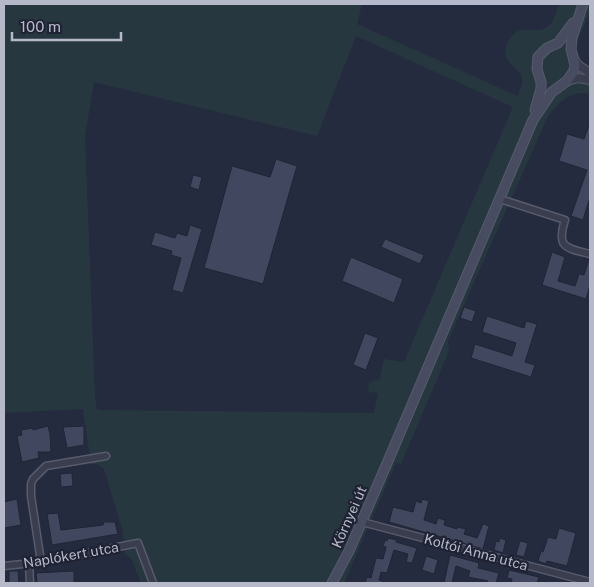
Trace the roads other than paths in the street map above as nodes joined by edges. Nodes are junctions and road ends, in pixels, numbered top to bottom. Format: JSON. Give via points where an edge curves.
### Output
{"nodes":[{"id":1,"x":583,"y":4,"type":"edge"},
{"id":2,"x":578,"y":15,"type":"junction"},
{"id":3,"x":552,"y":46,"type":"junction"},
{"id":4,"x":574,"y":59,"type":"junction"},
{"id":5,"x":590,"y":73,"type":"edge"},
{"id":6,"x":540,"y":76,"type":"junction"},
{"id":7,"x":590,"y":80,"type":"edge"},
{"id":8,"x":564,"y":82,"type":"junction"},
{"id":9,"x":533,"y":120,"type":"junction"},
{"id":10,"x":500,"y":199,"type":"junction"},
{"id":11,"x":590,"y":254,"type":"edge"},
{"id":12,"x":106,"y":456,"type":"dead end"},
{"id":13,"x":362,"y":522,"type":"junction"},
{"id":14,"x":41,"y":562,"type":"junction"},
{"id":15,"x":29,"y":564,"type":"junction"},
{"id":16,"x":4,"y":566,"type":"edge"},
{"id":17,"x":590,"y":582,"type":"edge"},
{"id":18,"x":30,"y":583,"type":"edge"},
{"id":19,"x":153,"y":583,"type":"edge"},
{"id":20,"x":332,"y":583,"type":"edge"}],
"edges":[{"from":1,"to":2,"type":"main road"},
{"from":2,"to":3,"type":"main road","via":[[563,37]]},
{"from":2,"to":4,"type":"main road","via":[[571,44]]},
{"from":3,"to":4,"type":"main road","via":[[568,50]]},
{"from":3,"to":6,"type":"main road","via":[[538,57]]},
{"from":4,"to":5,"type":"street"},
{"from":4,"to":8,"type":"main road","via":[[574,71]]},
{"from":6,"to":8,"type":"main road","via":[[549,83]]},
{"from":6,"to":9,"type":"main road","via":[[541,89]]},
{"from":7,"to":8,"type":"street","via":[[578,78]]},
{"from":8,"to":9,"type":"main road","via":[[548,96]]},
{"from":9,"to":10,"type":"main road","name":"Környei út"},
{"from":10,"to":11,"type":"street","via":[[565,220],[561,237],[563,243],[568,248]]},
{"from":10,"to":13,"type":"main road","name":"Környei út"},
{"from":12,"to":14,"type":"street","via":[[46,466],[33,479],[31,496]]},
{"from":13,"to":17,"type":"street","name":"Koltói Anna utca"},
{"from":13,"to":20,"type":"main road","name":"Környei út"},
{"from":14,"to":15,"type":"street","name":"Naplókert utca"},
{"from":14,"to":19,"type":"street","name":"Naplókert utca","via":[[138,543]]},
{"from":15,"to":16,"type":"street","name":"Naplókert utca"},
{"from":15,"to":18,"type":"street"}]}
